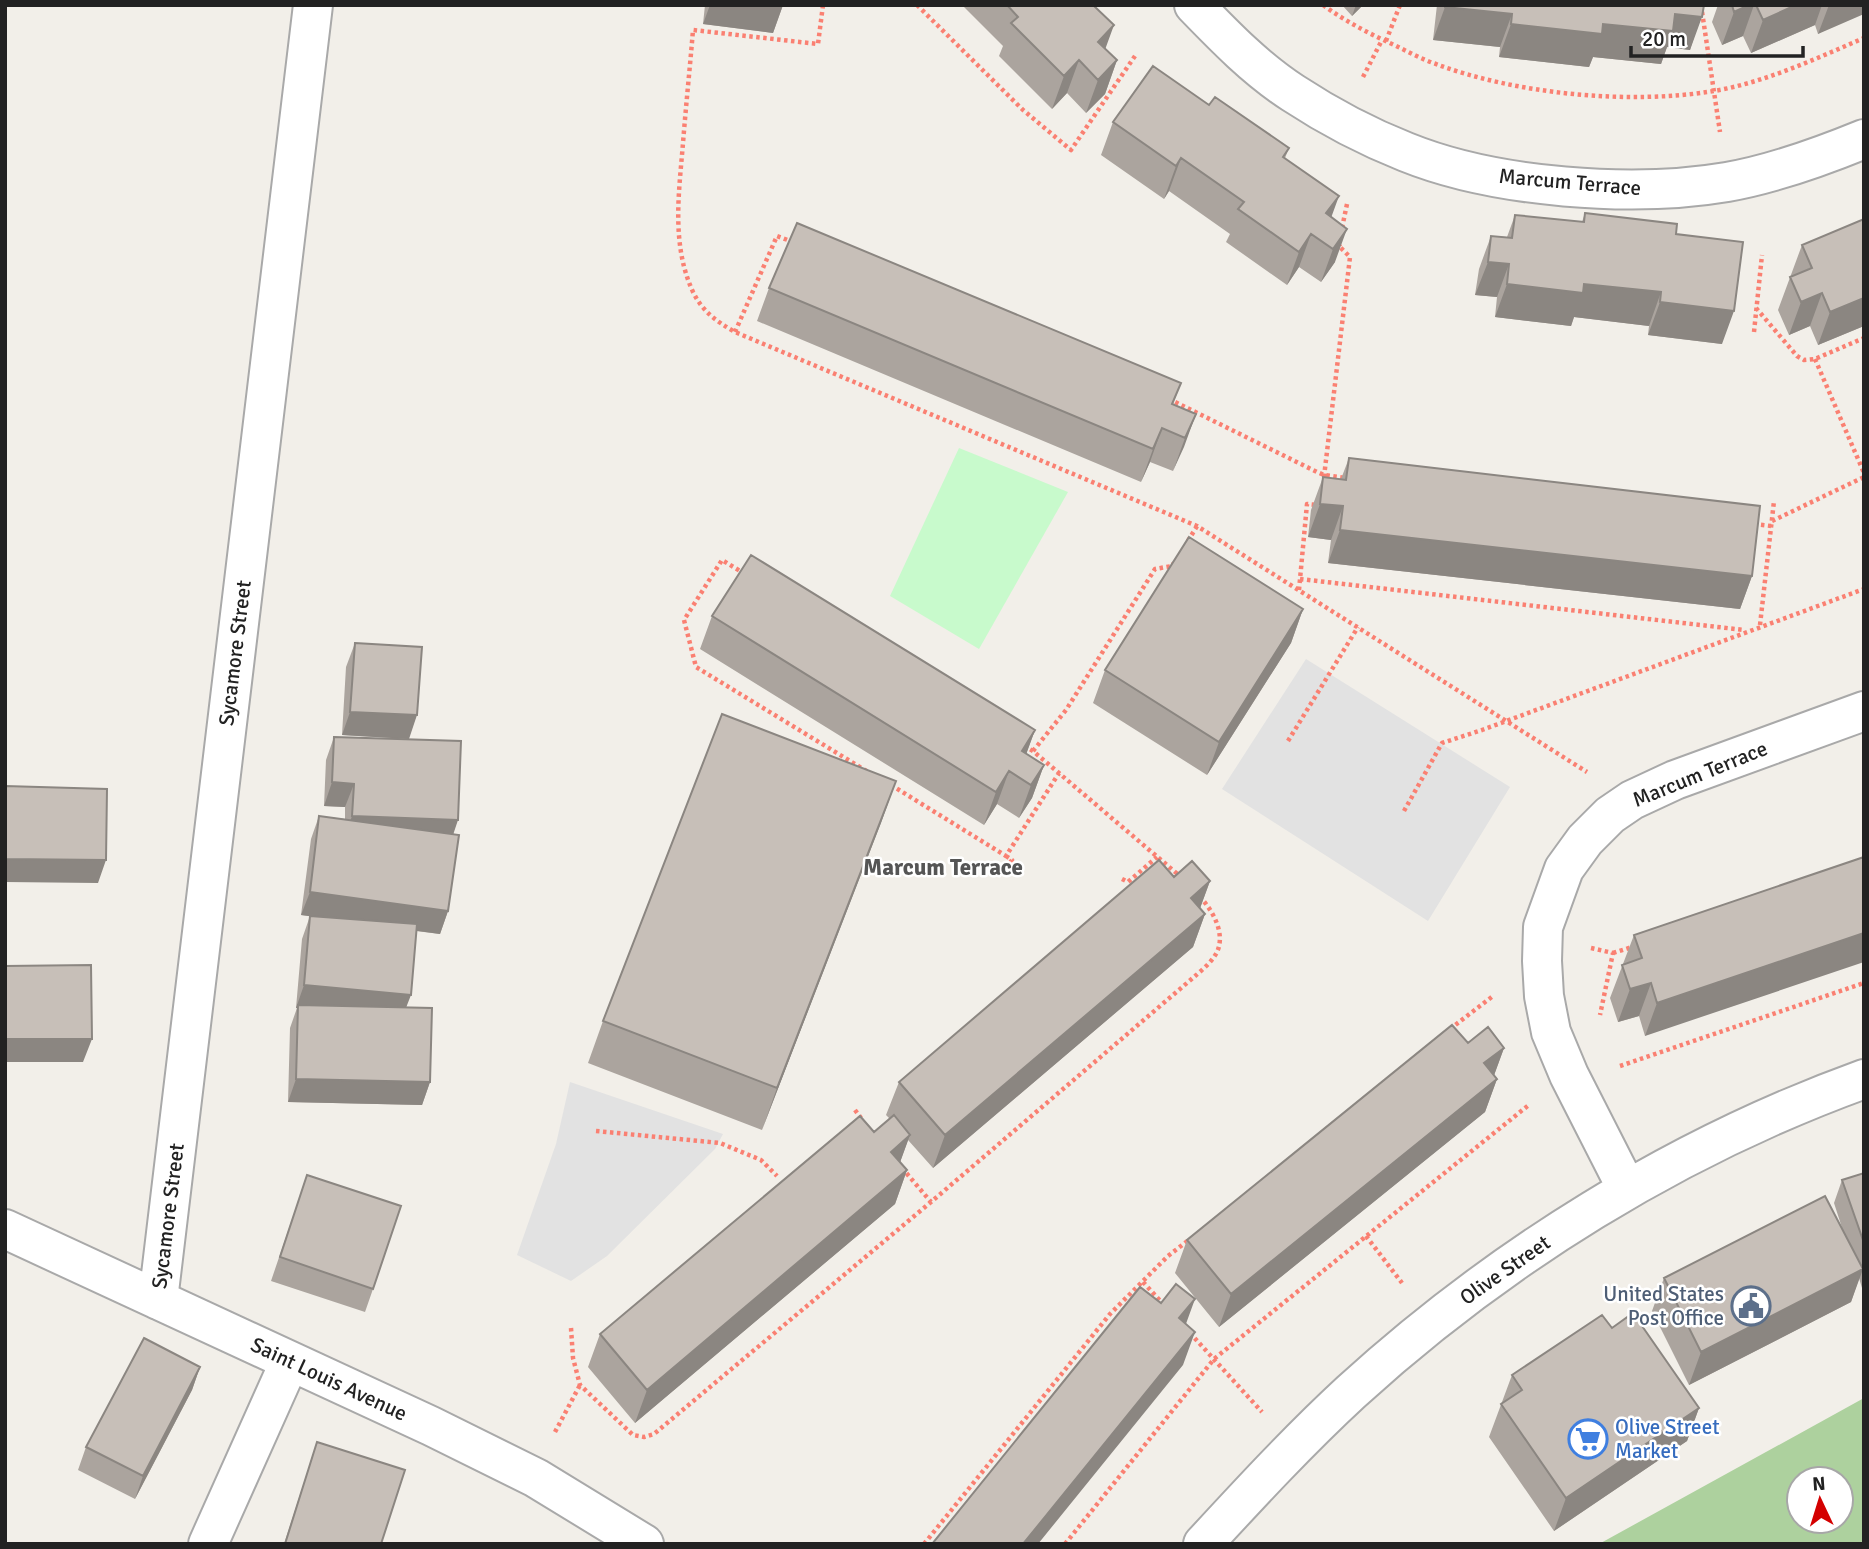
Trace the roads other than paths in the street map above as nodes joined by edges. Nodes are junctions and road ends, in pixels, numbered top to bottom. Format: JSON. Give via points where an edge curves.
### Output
{"nodes":[{"id":1,"x":313,"y":5,"type":"edge"},
{"id":2,"x":1194,"y":5,"type":"edge"},
{"id":3,"x":1864,"y":139,"type":"edge"},
{"id":4,"x":1864,"y":710,"type":"edge"},
{"id":5,"x":1864,"y":1079,"type":"edge"},
{"id":6,"x":1627,"y":1189,"type":"junction"},
{"id":7,"x":5,"y":1229,"type":"edge"},
{"id":8,"x":158,"y":1300,"type":"junction"},
{"id":9,"x":290,"y":1361,"type":"junction"},
{"id":10,"x":208,"y":1544,"type":"edge"},
{"id":11,"x":644,"y":1544,"type":"edge"},
{"id":12,"x":1203,"y":1544,"type":"edge"}],
"edges":[{"from":1,"to":8,"type":"street","name":"Sycamore Street"},
{"from":2,"to":3,"type":"street","name":"Marcum Terrace","via":[[1247,58],[1292,93],[1407,153],[1471,172],[1534,183],[1667,189],[1727,182],[1792,166]]},
{"from":4,"to":6,"type":"street","name":"Marcum Terrace","via":[[1632,800],[1585,839],[1564,869],[1543,927],[1546,1008],[1569,1075]]},
{"from":5,"to":6,"type":"street","name":"Olive Street","via":[[1722,1139]]},
{"from":6,"to":12,"type":"street","name":"Olive Street","via":[[1538,1245],[1440,1316],[1276,1464]]},
{"from":7,"to":8,"type":"street","name":"Saint Louis Avenue"},
{"from":8,"to":9,"type":"street","name":"Saint Louis Avenue"},
{"from":9,"to":10,"type":"street"},
{"from":9,"to":11,"type":"street","name":"Saint Louis Avenue","via":[[536,1478]]}]}
